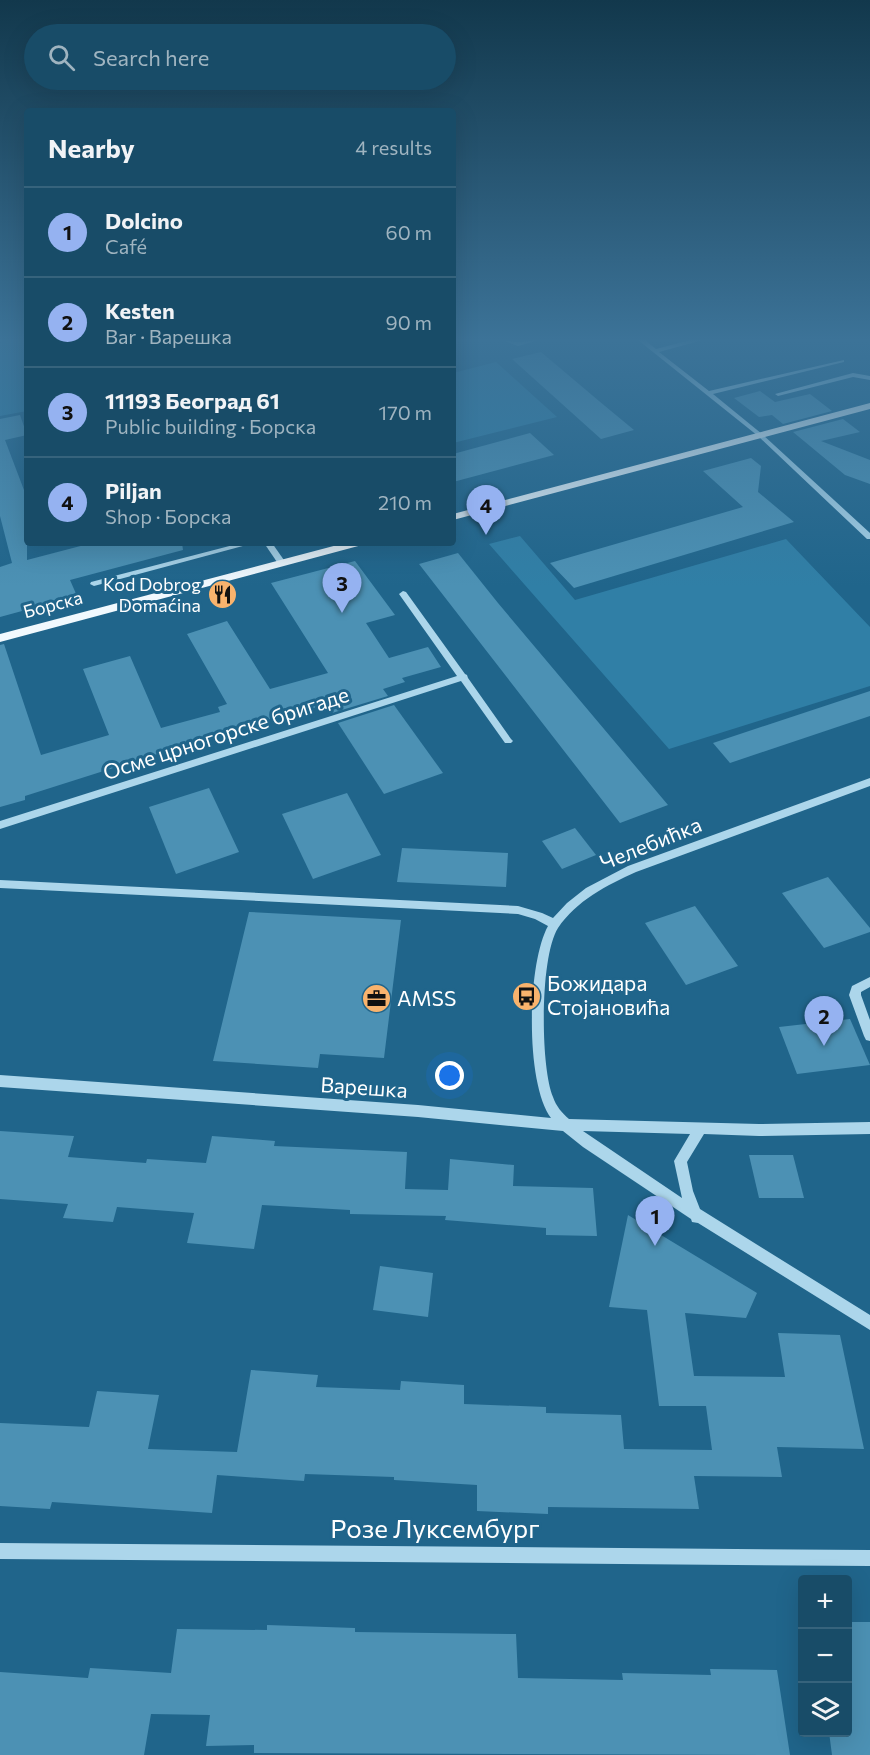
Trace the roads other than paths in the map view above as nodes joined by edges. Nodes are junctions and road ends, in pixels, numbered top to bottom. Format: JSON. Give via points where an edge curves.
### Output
{"nodes":[{"id":1,"x":744,"y":422,"type":"edge"},
{"id":2,"x":810,"y":422,"type":"edge"},
{"id":3,"x":760,"y":435,"type":"junction"},
{"id":4,"x":456,"y":516,"type":"edge"},
{"id":5,"x":870,"y":537,"type":"edge"},
{"id":6,"x":239,"y":546,"type":"edge"},
{"id":7,"x":270,"y":546,"type":"edge"},
{"id":8,"x":347,"y":546,"type":"edge"},
{"id":9,"x":282,"y":564,"type":"junction"},
{"id":10,"x":94,"y":584,"type":"dead end"},
{"id":11,"x":403,"y":594,"type":"dead end"},
{"id":12,"x":0,"y":638,"type":"edge"},
{"id":13,"x":464,"y":677,"type":"junction"},
{"id":14,"x":508,"y":741,"type":"dead end"},
{"id":15,"x":870,"y":782,"type":"edge"},
{"id":16,"x":0,"y":825,"type":"edge"},
{"id":17,"x":0,"y":884,"type":"edge"},
{"id":18,"x":554,"y":924,"type":"junction"},
{"id":19,"x":870,"y":982,"type":"edge"},
{"id":20,"x":870,"y":1036,"type":"edge"},
{"id":21,"x":0,"y":1081,"type":"edge"},
{"id":22,"x":567,"y":1125,"type":"junction"},
{"id":23,"x":701,"y":1128,"type":"junction"},
{"id":24,"x":870,"y":1128,"type":"edge"},
{"id":25,"x":697,"y":1217,"type":"junction"},
{"id":26,"x":870,"y":1323,"type":"edge"},
{"id":27,"x":0,"y":1551,"type":"edge"},
{"id":28,"x":870,"y":1558,"type":"edge"}],
"edges":[{"from":1,"to":3,"type":"street"},
{"from":2,"to":3,"type":"main road"},
{"from":3,"to":4,"type":"main road"},
{"from":3,"to":5,"type":"street"},
{"from":6,"to":10,"type":"street"},
{"from":7,"to":9,"type":"street"},
{"from":8,"to":9,"type":"main road","name":"Борска"},
{"from":9,"to":12,"type":"main road","name":"Борска"},
{"from":11,"to":13,"type":"street"},
{"from":13,"to":14,"type":"street"},
{"from":13,"to":16,"type":"street","name":"Осме црногорске бригаде"},
{"from":15,"to":18,"type":"street","name":"Челебићка","via":[[612,878],[572,905]]},
{"from":17,"to":18,"type":"street","via":[[518,910]]},
{"from":18,"to":22,"type":"street","name":"Челебићка","via":[[543,957],[541,1069],[549,1103]]},
{"from":19,"to":20,"type":"street","via":[[856,989],[855,995]]},
{"from":21,"to":22,"type":"street","name":"Варешка"},
{"from":22,"to":23,"type":"street","name":"Варешка"},
{"from":22,"to":25,"type":"street"},
{"from":23,"to":24,"type":"street","name":"Варешка"},
{"from":23,"to":25,"type":"street","via":[[680,1161]]},
{"from":25,"to":26,"type":"street"},
{"from":27,"to":28,"type":"street","name":"Розе Луксембург"}]}
